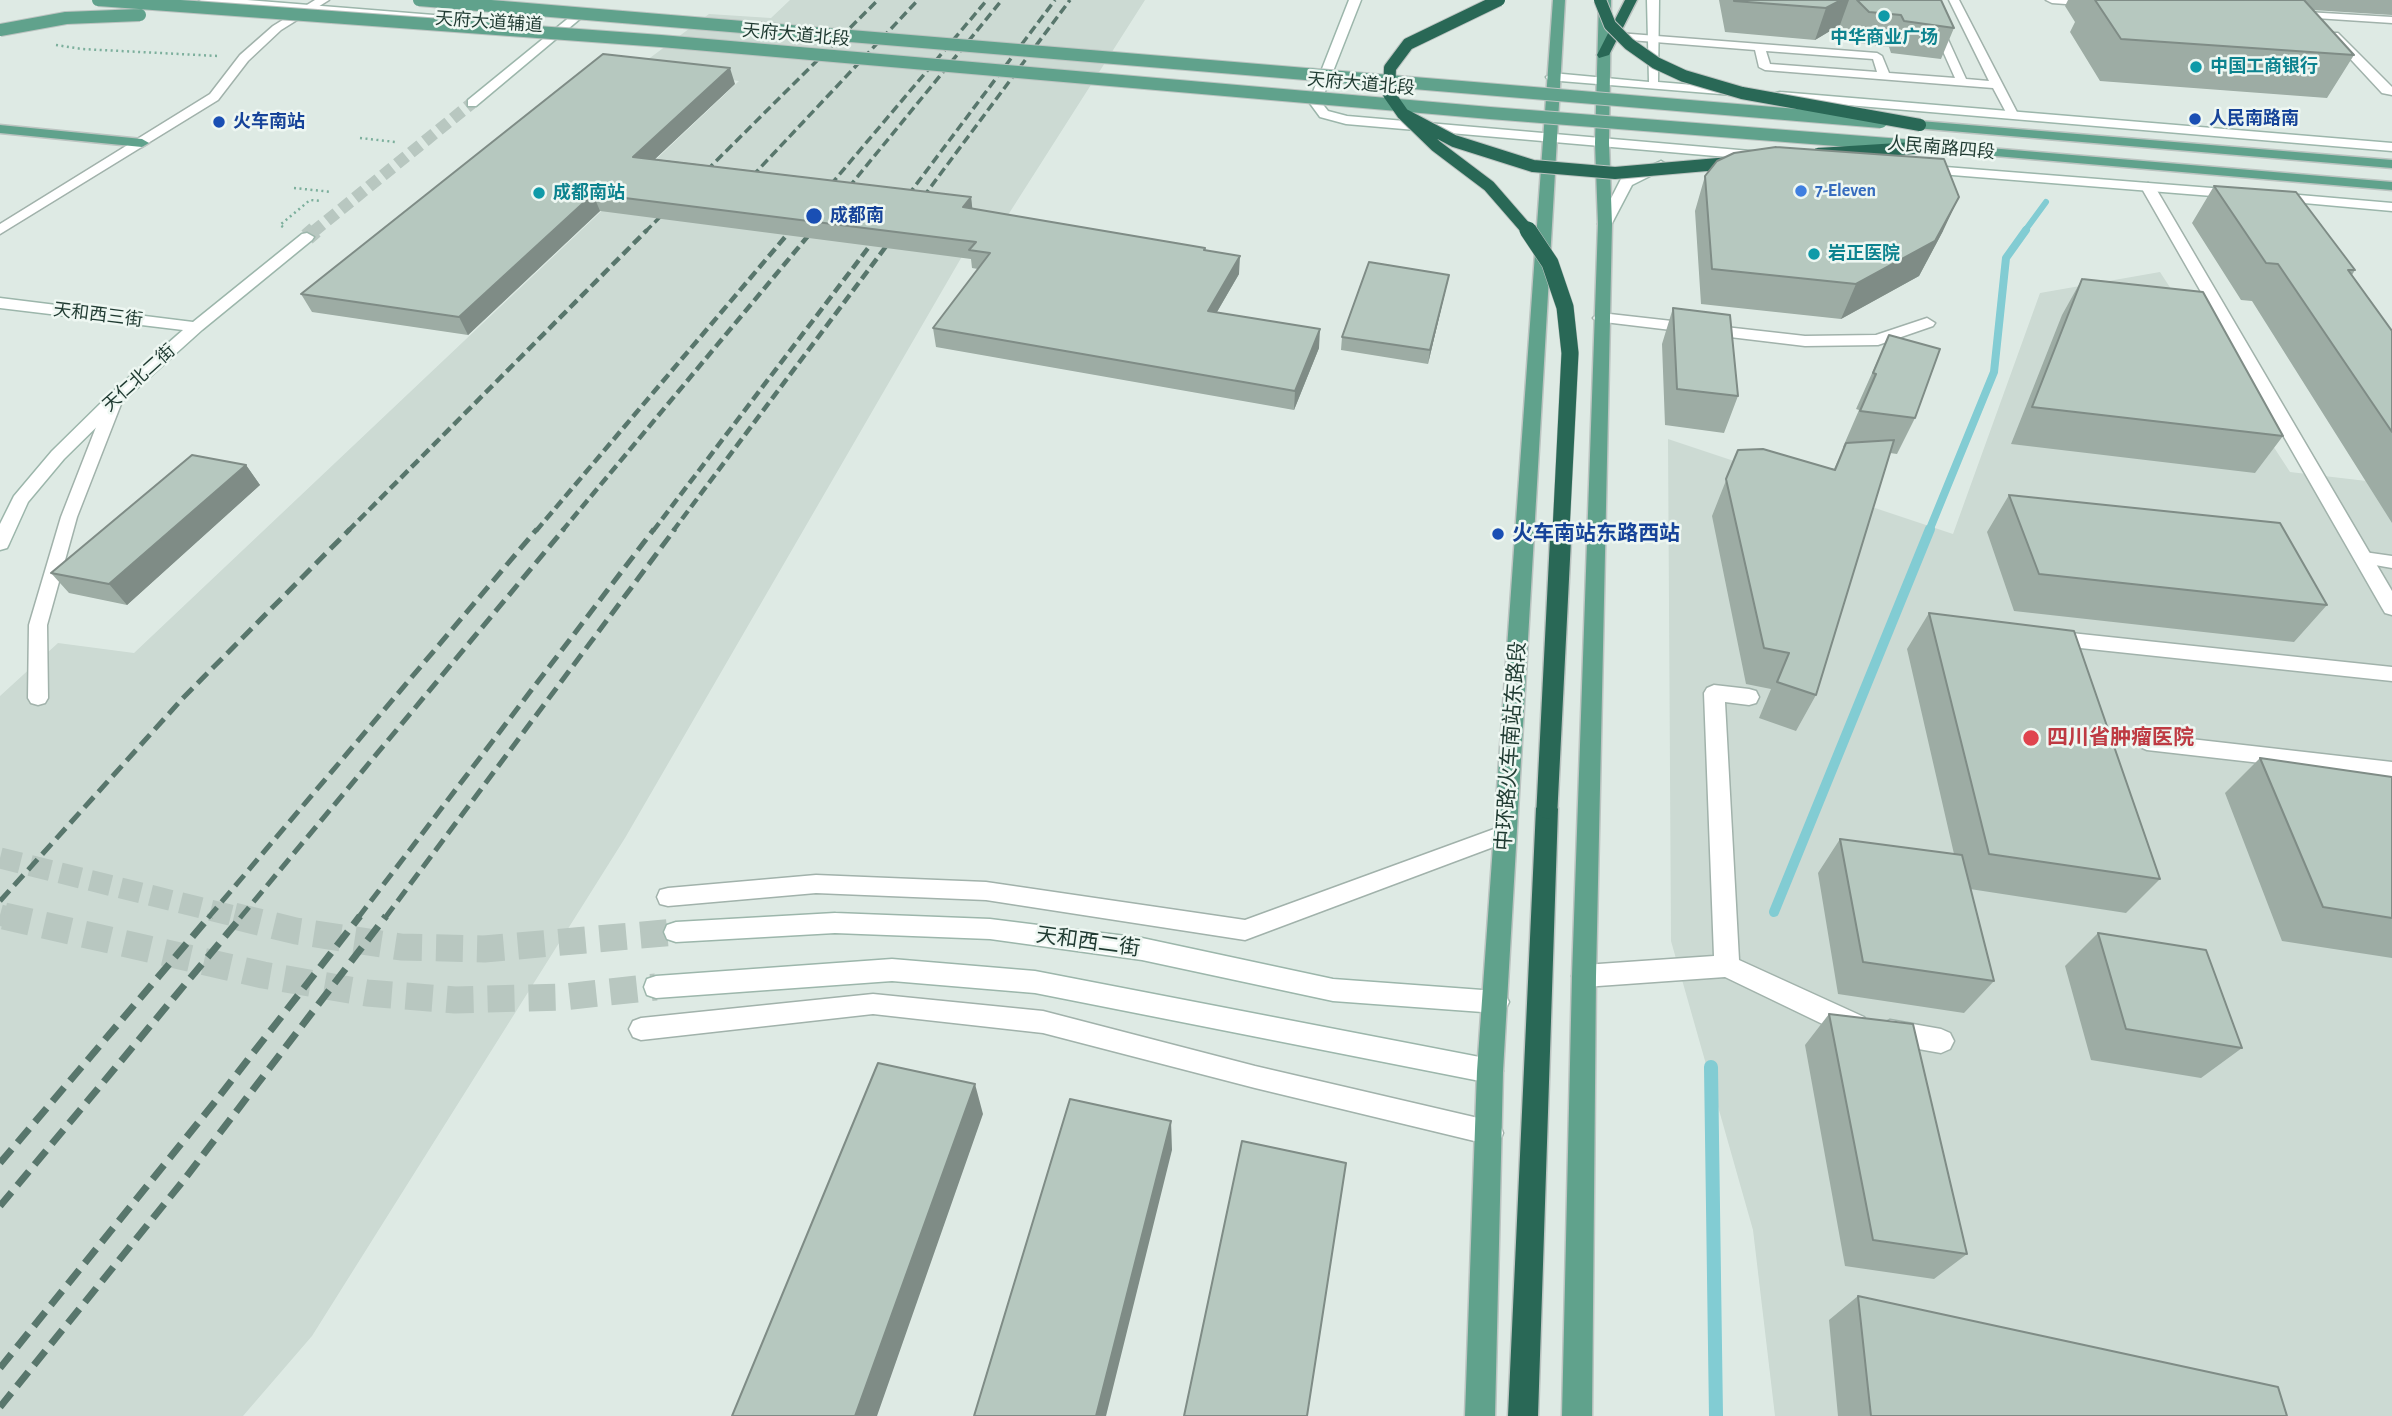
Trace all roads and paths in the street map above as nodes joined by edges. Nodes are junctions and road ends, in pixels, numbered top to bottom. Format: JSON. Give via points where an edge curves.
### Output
{"nodes":[{"id":1,"x":98,"y":0,"type":"edge"},
{"id":2,"x":205,"y":0,"type":"edge"},
{"id":3,"x":323,"y":0,"type":"edge"},
{"id":4,"x":351,"y":0,"type":"edge"},
{"id":5,"x":419,"y":0,"type":"edge"},
{"id":6,"x":1355,"y":0,"type":"edge"},
{"id":7,"x":1499,"y":0,"type":"edge"},
{"id":8,"x":1559,"y":0,"type":"edge"},
{"id":9,"x":1602,"y":0,"type":"edge"},
{"id":10,"x":1631,"y":0,"type":"edge"},
{"id":11,"x":1653,"y":0,"type":"edge"},
{"id":12,"x":1925,"y":0,"type":"edge"},
{"id":13,"x":1954,"y":0,"type":"edge"},
{"id":14,"x":2052,"y":0,"type":"edge"},
{"id":15,"x":2108,"y":4,"type":"edge"},
{"id":16,"x":310,"y":8,"type":"junction"},
{"id":17,"x":249,"y":12,"type":"junction"},
{"id":18,"x":2274,"y":13,"type":"edge"},
{"id":19,"x":2316,"y":16,"type":"junction"},
{"id":20,"x":2392,"y":20,"type":"edge"},
{"id":21,"x":563,"y":28,"type":"junction"},
{"id":22,"x":0,"y":30,"type":"edge"},
{"id":23,"x":1609,"y":35,"type":"junction"},
{"id":24,"x":1653,"y":38,"type":"junction"},
{"id":25,"x":55,"y":44,"type":"dead end"},
{"id":26,"x":1760,"y":47,"type":"junction"},
{"id":27,"x":244,"y":58,"type":"junction"},
{"id":28,"x":1884,"y":76,"type":"junction"},
{"id":29,"x":1552,"y":77,"type":"junction"},
{"id":30,"x":1602,"y":81,"type":"junction"},
{"id":31,"x":1962,"y":82,"type":"junction"},
{"id":32,"x":1997,"y":85,"type":"junction"},
{"id":33,"x":1654,"y":86,"type":"junction"},
{"id":34,"x":1493,"y":91,"type":"joint"},
{"id":35,"x":2392,"y":91,"type":"edge"},
{"id":36,"x":472,"y":103,"type":"tunnel mouth"},
{"id":37,"x":1490,"y":113,"type":"joint"},
{"id":38,"x":1403,"y":114,"type":"junction"},
{"id":39,"x":2013,"y":116,"type":"junction"},
{"id":40,"x":1920,"y":125,"type":"junction"},
{"id":41,"x":0,"y":129,"type":"edge"},
{"id":42,"x":360,"y":138,"type":"dead end"},
{"id":43,"x":1549,"y":139,"type":"junction"},
{"id":44,"x":395,"y":142,"type":"dead end"},
{"id":45,"x":142,"y":143,"type":"junction"},
{"id":46,"x":1602,"y":144,"type":"junction"},
{"id":47,"x":1930,"y":147,"type":"junction"},
{"id":48,"x":2392,"y":148,"type":"edge"},
{"id":49,"x":1713,"y":152,"type":"junction"},
{"id":50,"x":1806,"y":157,"type":"joint"},
{"id":51,"x":1779,"y":158,"type":"joint"},
{"id":52,"x":2392,"y":164,"type":"edge"},
{"id":53,"x":1876,"y":165,"type":"edge"},
{"id":54,"x":1903,"y":167,"type":"edge"},
{"id":55,"x":2392,"y":186,"type":"edge"},
{"id":56,"x":2148,"y":187,"type":"junction"},
{"id":57,"x":295,"y":188,"type":"dead end"},
{"id":58,"x":332,"y":192,"type":"dead end"},
{"id":59,"x":2392,"y":207,"type":"edge"},
{"id":60,"x":1605,"y":224,"type":"junction"},
{"id":61,"x":0,"y":230,"type":"edge"},
{"id":62,"x":307,"y":237,"type":"tunnel mouth"},
{"id":63,"x":0,"y":303,"type":"edge"},
{"id":64,"x":1601,"y":318,"type":"junction"},
{"id":65,"x":1927,"y":323,"type":"dead end"},
{"id":66,"x":196,"y":327,"type":"junction"},
{"id":67,"x":115,"y":399,"type":"junction"},
{"id":68,"x":0,"y":544,"type":"edge"},
{"id":69,"x":2364,"y":558,"type":"junction"},
{"id":70,"x":2392,"y":562,"type":"edge"},
{"id":71,"x":2392,"y":608,"type":"edge"},
{"id":72,"x":2032,"y":636,"type":"edge"},
{"id":73,"x":2392,"y":674,"type":"edge"},
{"id":74,"x":1749,"y":697,"type":"dead end"},
{"id":75,"x":38,"y":698,"type":"dead end"},
{"id":76,"x":2147,"y":742,"type":"dead end"},
{"id":77,"x":2392,"y":770,"type":"edge"},
{"id":78,"x":1505,"y":834,"type":"junction"},
{"id":79,"x":668,"y":897,"type":"dead end"},
{"id":80,"x":676,"y":932,"type":"tunnel mouth"},
{"id":81,"x":1727,"y":966,"type":"junction"},
{"id":82,"x":1584,"y":976,"type":"junction"},
{"id":83,"x":656,"y":987,"type":"tunnel mouth"},
{"id":84,"x":1496,"y":1002,"type":"junction"},
{"id":85,"x":641,"y":1029,"type":"dead end"},
{"id":86,"x":1941,"y":1041,"type":"dead end"},
{"id":87,"x":1490,"y":1071,"type":"junction"},
{"id":88,"x":1490,"y":1132,"type":"junction"},
{"id":89,"x":1480,"y":1416,"type":"edge"},
{"id":90,"x":1524,"y":1416,"type":"edge"},
{"id":91,"x":1577,"y":1416,"type":"edge"}],
"edges":[{"from":1,"to":17,"type":"main road","name":"天府大道北段","bridge":true},
{"from":2,"to":16,"type":"street","name":"天府大道辅道"},
{"from":3,"to":16,"type":"street"},
{"from":4,"to":21,"type":"street","name":"天府大道辅道","via":[[575,18]]},
{"from":5,"to":34,"type":"main road","name":"天府大道北段","bridge":true},
{"from":6,"to":43,"type":"street","via":[[1315,102],[1324,114],[1346,121]]},
{"from":7,"to":38,"type":"highway","bridge":true,"via":[[1408,44],[1390,68],[1390,93]]},
{"from":8,"to":29,"type":"main road","name":"中环路火车南站东路段"},
{"from":9,"to":23,"type":"main road"},
{"from":9,"to":40,"type":"highway","bridge":true,"via":[[1610,24],[1629,44],[1684,76],[1741,93]]},
{"from":10,"to":23,"type":"highway"},
{"from":11,"to":24,"type":"street"},
{"from":12,"to":31,"type":"lane"},
{"from":13,"to":32,"type":"lane"},
{"from":14,"to":15,"type":"street"},
{"from":16,"to":21,"type":"street","name":"天府大道辅道"},
{"from":16,"to":27,"type":"street","via":[[277,28]]},
{"from":17,"to":22,"type":"main road","bridge":true,"via":[[66,19]]},
{"from":17,"to":37,"type":"main road","name":"天府大道北段","bridge":true,"via":[[675,42]]},
{"from":18,"to":19,"type":"street"},
{"from":19,"to":20,"type":"street"},
{"from":19,"to":35,"type":"street","via":[[2386,90]]},
{"from":21,"to":36,"type":"street"},
{"from":23,"to":24,"type":"lane"},
{"from":23,"to":30,"type":"main road"},
{"from":24,"to":26,"type":"lane"},
{"from":24,"to":33,"type":"street"},
{"from":25,"to":27,"type":"path"},
{"from":26,"to":28,"type":"lane","via":[[1877,56]]},
{"from":26,"to":28,"type":"lane","via":[[1765,68]]},
{"from":27,"to":45,"type":"street","via":[[214,97]]},
{"from":28,"to":31,"type":"lane"},
{"from":29,"to":30,"type":"street","name":"人民南路四段"},
{"from":29,"to":43,"type":"main road","name":"中环路火车南站东路段"},
{"from":30,"to":33,"type":"street","name":"人民南路四段"},
{"from":30,"to":46,"type":"main road"},
{"from":31,"to":32,"type":"lane"},
{"from":32,"to":39,"type":"lane"},
{"from":33,"to":39,"type":"street","name":"人民南路四段"},
{"from":34,"to":40,"type":"main road","name":"人民南路四段","bridge":true},
{"from":37,"to":47,"type":"main road","name":"人民南路四段","bridge":true},
{"from":38,"to":51,"type":"highway","bridge":true,"via":[[1454,141],[1546,168],[1615,173]]},
{"from":38,"to":90,"type":"highway","bridge":true,"via":[[1489,186],[1520,219],[1549,263],[1565,307],[1570,354]]},
{"from":39,"to":48,"type":"street","name":"人民南路四段"},
{"from":40,"to":52,"type":"main road","name":"人民南路四段"},
{"from":41,"to":45,"type":"main road"},
{"from":42,"to":44,"type":"path"},
{"from":43,"to":46,"type":"street"},
{"from":43,"to":78,"type":"main road","name":"中环路火车南站东路段"},
{"from":45,"to":61,"type":"street"},
{"from":46,"to":49,"type":"street"},
{"from":46,"to":60,"type":"main road"},
{"from":47,"to":50,"type":"highway","bridge":true},
{"from":47,"to":55,"type":"main road","name":"人民南路四段"},
{"from":49,"to":51,"type":"street"},
{"from":49,"to":60,"type":"street","via":[[1672,160],[1626,182]]},
{"from":50,"to":53,"type":"street","name":"人民南路四段"},
{"from":54,"to":56,"type":"street","name":"人民南路四段"},
{"from":56,"to":59,"type":"street","name":"人民南路四段"},
{"from":56,"to":69,"type":"street"},
{"from":57,"to":58,"type":"path"},
{"from":60,"to":64,"type":"main road"},
{"from":62,"to":66,"type":"street","name":"天仁北二街"},
{"from":63,"to":66,"type":"street","name":"天和西三街"},
{"from":64,"to":65,"type":"street","via":[[1805,341],[1878,340]]},
{"from":64,"to":82,"type":"main road"},
{"from":66,"to":67,"type":"street","name":"天仁北二街"},
{"from":67,"to":68,"type":"street","name":"天仁北二街","via":[[20,500]]},
{"from":67,"to":75,"type":"lane","via":[[69,517],[38,625]]},
{"from":69,"to":70,"type":"lane"},
{"from":69,"to":71,"type":"street"},
{"from":72,"to":73,"type":"lane"},
{"from":74,"to":81,"type":"street","via":[[1714,693]]},
{"from":76,"to":77,"type":"lane"},
{"from":78,"to":79,"type":"lane","via":[[1245,930],[986,891],[816,884]]},
{"from":78,"to":84,"type":"main road","name":"中环路火车南站东路段"},
{"from":80,"to":84,"type":"street","name":"天和西二街","via":[[835,923],[990,929],[1142,949],[1333,990]]},
{"from":81,"to":82,"type":"street"},
{"from":81,"to":86,"type":"street","via":[[1846,1024]]},
{"from":82,"to":91,"type":"main road"},
{"from":83,"to":87,"type":"street","via":[[892,970],[1035,982]]},
{"from":84,"to":87,"type":"main road","name":"中环路火车南站东路段"},
{"from":85,"to":88,"type":"lane","via":[[873,1004],[1043,1022]]},
{"from":87,"to":88,"type":"main road","name":"中环路火车南站东路段"},
{"from":88,"to":89,"type":"main road","name":"中环路火车南站东路段"}]}
